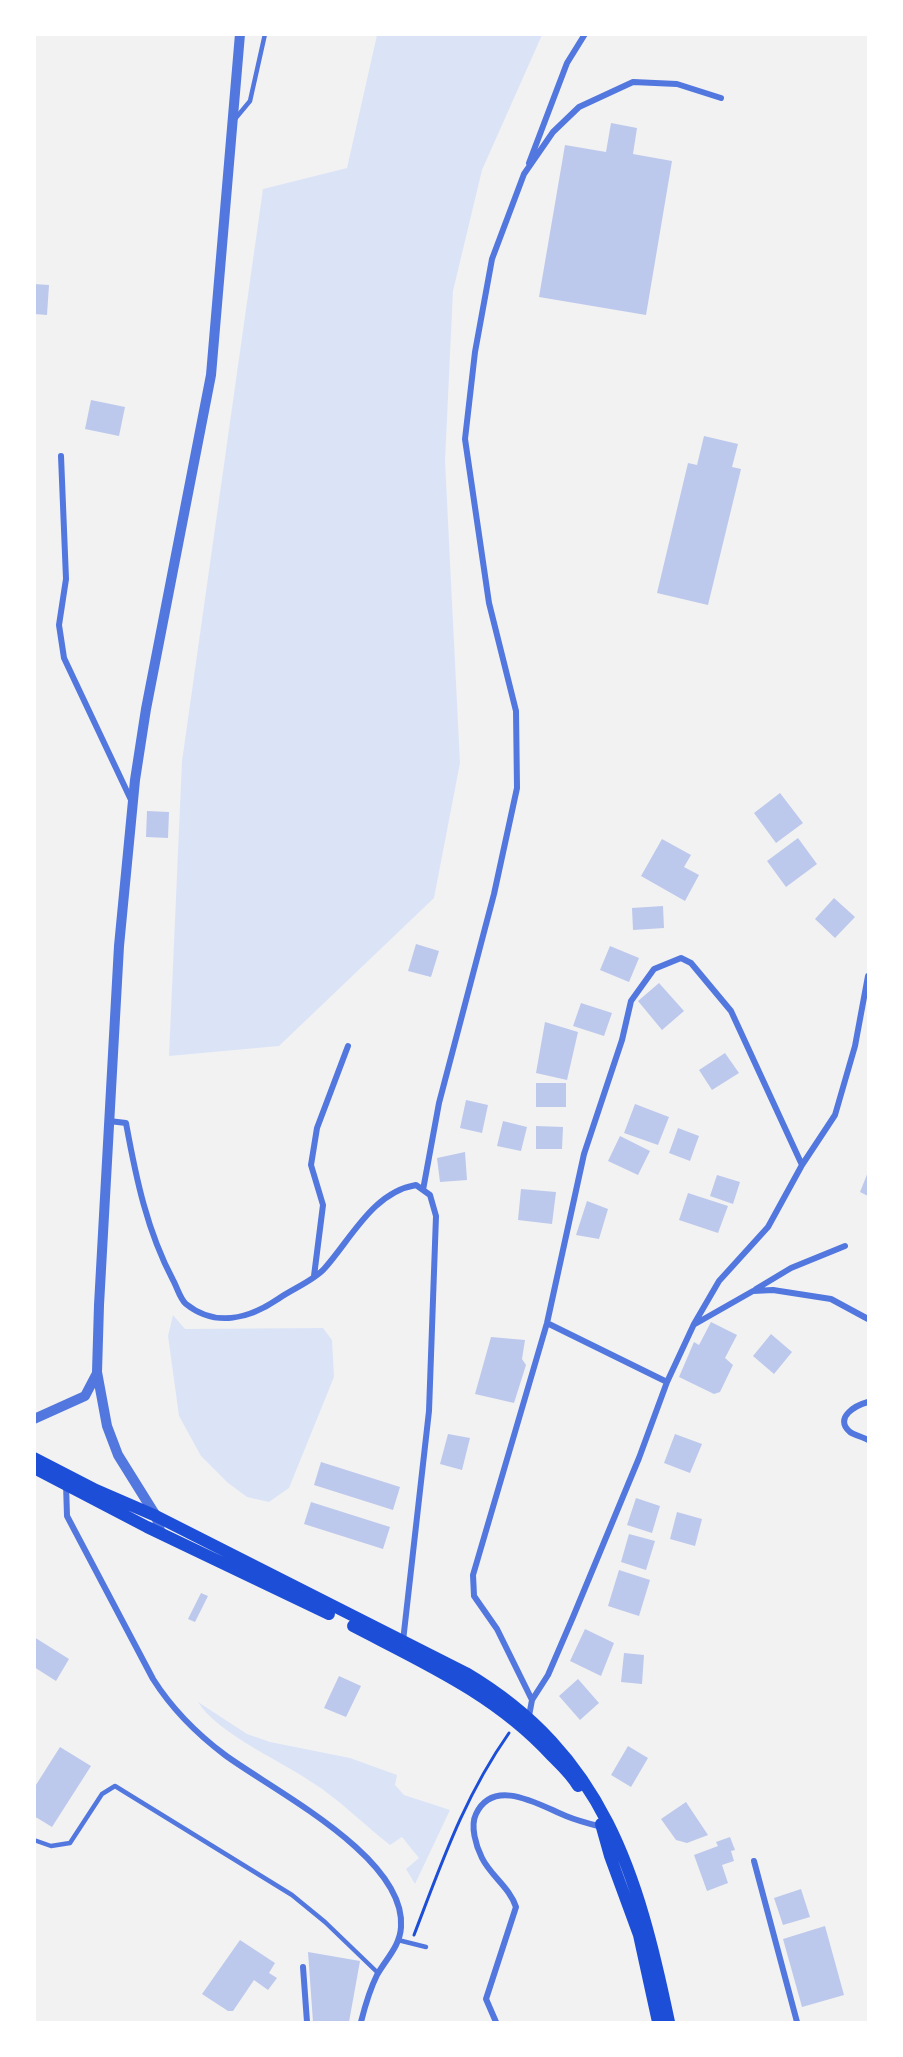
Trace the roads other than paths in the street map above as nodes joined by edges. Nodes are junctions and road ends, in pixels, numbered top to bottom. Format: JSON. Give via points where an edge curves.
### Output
{"nodes":[{"id":1,"x":240,"y":34,"type":"edge"},
{"id":2,"x":265,"y":34,"type":"edge"},
{"id":3,"x":585,"y":34,"type":"edge"},
{"id":4,"x":722,"y":98,"type":"dead end"},
{"id":5,"x":232,"y":124,"type":"junction"},
{"id":6,"x":524,"y":174,"type":"junction"},
{"id":7,"x":61,"y":456,"type":"dead end"},
{"id":8,"x":133,"y":805,"type":"junction"},
{"id":9,"x":868,"y":976,"type":"edge"},
{"id":10,"x":348,"y":1046,"type":"dead end"},
{"id":11,"x":109,"y":1121,"type":"junction"},
{"id":12,"x":802,"y":1165,"type":"junction"},
{"id":13,"x":423,"y":1190,"type":"junction"},
{"id":14,"x":845,"y":1246,"type":"dead end"},
{"id":15,"x":314,"y":1276,"type":"junction"},
{"id":16,"x":753,"y":1291,"type":"junction"},
{"id":17,"x":868,"y":1319,"type":"edge"},
{"id":18,"x":547,"y":1323,"type":"junction"},
{"id":19,"x":694,"y":1324,"type":"junction"},
{"id":20,"x":97,"y":1372,"type":"junction"},
{"id":21,"x":667,"y":1382,"type":"junction"},
{"id":22,"x":868,"y":1402,"type":"edge"},
{"id":23,"x":34,"y":1419,"type":"edge"},
{"id":24,"x":868,"y":1440,"type":"edge"},
{"id":25,"x":34,"y":1458,"type":"edge"},
{"id":26,"x":34,"y":1468,"type":"edge"},
{"id":27,"x":66,"y":1483,"type":"junction"},
{"id":28,"x":156,"y":1516,"type":"junction"},
{"id":29,"x":161,"y":1534,"type":"junction"},
{"id":30,"x":403,"y":1641,"type":"junction"},
{"id":31,"x":532,"y":1700,"type":"junction"},
{"id":32,"x":529,"y":1716,"type":"junction"},
{"id":33,"x":603,"y":1827,"type":"junction"},
{"id":34,"x":34,"y":1840,"type":"edge"},
{"id":35,"x":754,"y":1861,"type":"dead end"},
{"id":36,"x":398,"y":1940,"type":"junction"},
{"id":37,"x":426,"y":1947,"type":"dead end"},
{"id":38,"x":303,"y":1967,"type":"dead end"},
{"id":39,"x":378,"y":1973,"type":"junction"},
{"id":40,"x":308,"y":2022,"type":"edge"},
{"id":41,"x":361,"y":2022,"type":"edge"},
{"id":42,"x":495,"y":2022,"type":"edge"},
{"id":43,"x":658,"y":2022,"type":"edge"},
{"id":44,"x":669,"y":2022,"type":"edge"},
{"id":45,"x":797,"y":2022,"type":"edge"}],
"edges":[{"from":1,"to":5,"type":"street"},
{"from":2,"to":5,"type":"lane","via":[[250,101]]},
{"from":3,"to":6,"type":"street","via":[[567,63]]},
{"from":4,"to":6,"type":"street","via":[[677,84],[633,81],[579,107],[553,132]]},
{"from":5,"to":8,"type":"street","via":[[213,367],[146,709]]},
{"from":6,"to":13,"type":"street","via":[[492,259],[475,352],[465,439],[489,603],[516,711],[517,788],[494,894],[439,1103]]},
{"from":7,"to":8,"type":"street","via":[[66,579],[59,625],[64,658]]},
{"from":8,"to":11,"type":"street","via":[[119,946]]},
{"from":9,"to":12,"type":"street","via":[[855,1046],[835,1115]]},
{"from":10,"to":15,"type":"street","via":[[317,1128],[311,1165],[323,1205]]},
{"from":11,"to":15,"type":"street","via":[[126,1123],[145,1213],[185,1303],[212,1318],[236,1318],[261,1310]]},
{"from":11,"to":20,"type":"street"},
{"from":12,"to":18,"type":"street","via":[[731,1011],[692,963],[681,958],[654,969],[632,1001],[584,1154]]},
{"from":12,"to":19,"type":"street","via":[[768,1227],[719,1281]]},
{"from":13,"to":15,"type":"street","via":[[416,1185],[394,1192],[370,1211]]},
{"from":13,"to":30,"type":"street","via":[[430,1195],[436,1216],[429,1411]]},
{"from":14,"to":16,"type":"street","via":[[791,1268]]},
{"from":16,"to":17,"type":"street","via":[[773,1290],[831,1299]]},
{"from":16,"to":19,"type":"street"},
{"from":18,"to":21,"type":"street"},
{"from":18,"to":31,"type":"street","via":[[473,1575],[474,1596],[496,1629]]},
{"from":19,"to":21,"type":"street"},
{"from":20,"to":23,"type":"street","via":[[85,1396]]},
{"from":20,"to":28,"type":"street","via":[[114,1446]]},
{"from":21,"to":31,"type":"street","via":[[578,1607],[548,1675]]},
{"from":22,"to":24,"type":"street","via":[[851,1406],[845,1425],[850,1432]]},
{"from":25,"to":28,"type":"main road"},
{"from":26,"to":27,"type":"main road"},
{"from":27,"to":29,"type":"main road"},
{"from":27,"to":36,"type":"street","via":[[67,1516],[165,1698],[224,1754],[324,1821],[372,1862],[397,1901],[402,1921]]},
{"from":28,"to":29,"type":"street"},
{"from":28,"to":30,"type":"main road"},
{"from":29,"to":33,"type":"main road","via":[[332,1615],[470,1688],[534,1736],[573,1778]]},
{"from":30,"to":32,"type":"main road","via":[[466,1672]]},
{"from":31,"to":32,"type":"street"},
{"from":32,"to":44,"type":"main road","via":[[571,1761],[610,1828],[648,1927]]},
{"from":33,"to":42,"type":"street","via":[[517,1796],[488,1800],[479,1809],[474,1827],[483,1859],[513,1897],[516,1907],[486,1999]]},
{"from":33,"to":43,"type":"main road","via":[[639,1935]]},
{"from":34,"to":39,"type":"lane","via":[[51,1846],[70,1843],[102,1794],[115,1786],[292,1895]]},
{"from":35,"to":45,"type":"street"},
{"from":36,"to":37,"type":"lane"},
{"from":36,"to":39,"type":"street"},
{"from":38,"to":40,"type":"street"},
{"from":39,"to":41,"type":"street"}]}
